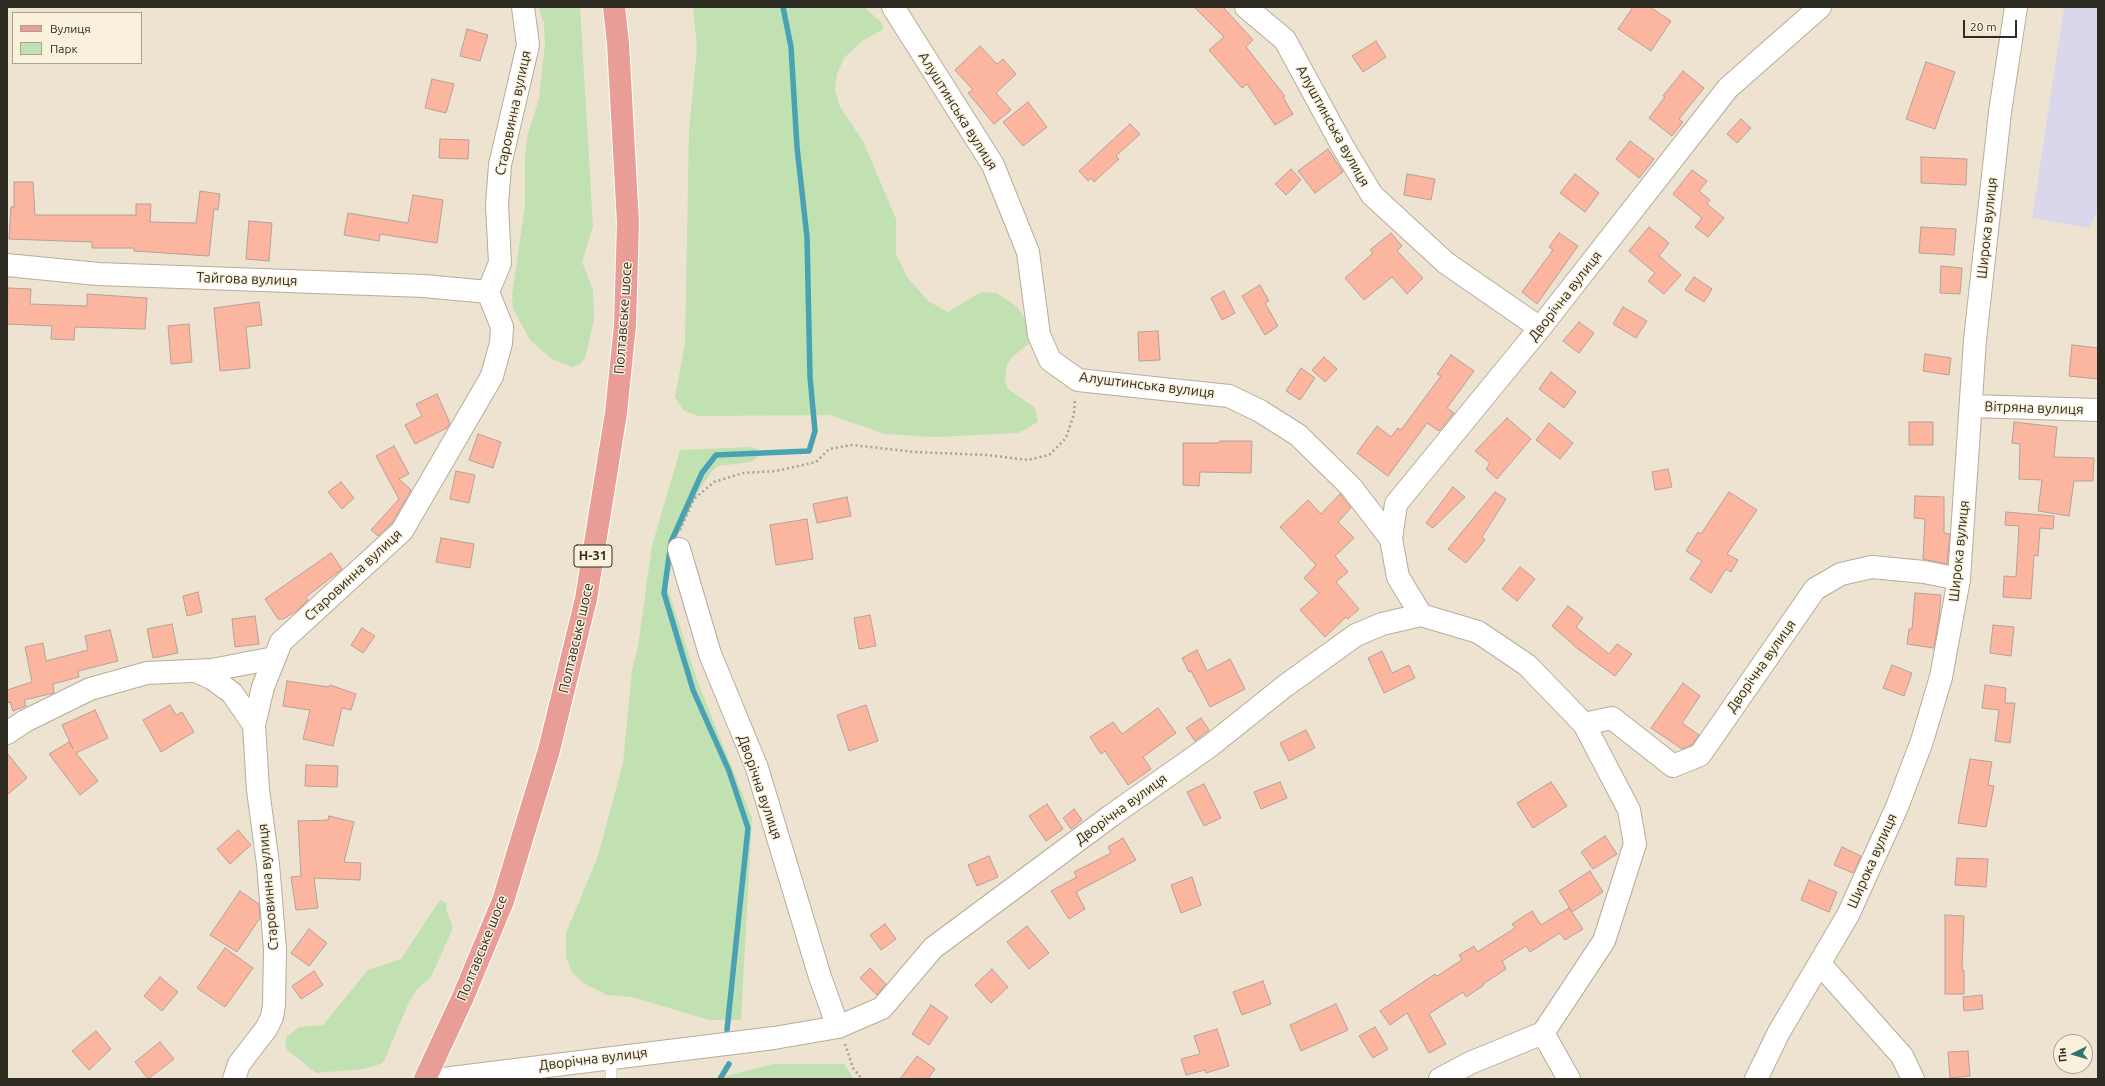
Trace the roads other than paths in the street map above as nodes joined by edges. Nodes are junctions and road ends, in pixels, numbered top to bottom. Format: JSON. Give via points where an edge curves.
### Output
{"nodes":[{"id":1,"x":524,"y":7,"type":"edge"},
{"id":2,"x":614,"y":7,"type":"edge"},
{"id":3,"x":893,"y":7,"type":"edge"},
{"id":4,"x":1246,"y":7,"type":"edge"},
{"id":5,"x":1820,"y":7,"type":"edge"},
{"id":6,"x":2016,"y":7,"type":"edge"},
{"id":7,"x":7,"y":265,"type":"edge"},
{"id":8,"x":488,"y":292,"type":"junction"},
{"id":9,"x":1540,"y":328,"type":"junction"},
{"id":10,"x":1971,"y":406,"type":"junction"},
{"id":11,"x":2098,"y":410,"type":"edge"},
{"id":12,"x":1391,"y":539,"type":"junction"},
{"id":13,"x":679,"y":549,"type":"road end"},
{"id":14,"x":1959,"y":579,"type":"junction"},
{"id":15,"x":1421,"y":615,"type":"junction"},
{"id":16,"x":274,"y":658,"type":"junction"},
{"id":17,"x":196,"y":670,"type":"junction"},
{"id":18,"x":1584,"y":724,"type":"junction"},
{"id":19,"x":254,"y":725,"type":"junction"},
{"id":20,"x":7,"y":733,"type":"edge"},
{"id":21,"x":1820,"y":964,"type":"junction"},
{"id":22,"x":838,"y":1027,"type":"junction"},
{"id":23,"x":1543,"y":1033,"type":"junction"},
{"id":24,"x":611,"y":1069,"type":"edge"},
{"id":25,"x":234,"y":1079,"type":"edge"},
{"id":26,"x":425,"y":1079,"type":"edge"},
{"id":27,"x":443,"y":1079,"type":"edge"},
{"id":28,"x":1440,"y":1079,"type":"edge"},
{"id":29,"x":1569,"y":1079,"type":"edge"},
{"id":30,"x":1756,"y":1079,"type":"edge"},
{"id":31,"x":1913,"y":1079,"type":"edge"}],
"edges":[{"from":1,"to":8,"type":"street","name":"Старовинна вулиця","via":[[528,45],[500,165],[497,205],[500,263]]},
{"from":2,"to":26,"type":"main road","name":"Полтавське шосе","number":"Н-31","via":[[628,223],[624,325],[616,413],[586,599],[549,750],[503,901]]},
{"from":3,"to":12,"type":"street","name":"Алуштинська вулиця","via":[[993,165],[1028,252],[1039,335],[1050,360],[1078,380],[1229,396],[1260,411],[1298,435],[1352,487]]},
{"from":4,"to":9,"type":"street","name":"Алуштинська вулиця","via":[[1285,40],[1372,195],[1446,263]]},
{"from":5,"to":9,"type":"street","name":"Дворічна вулиця","via":[[1728,88]]},
{"from":6,"to":10,"type":"street","name":"Широка вулиця","via":[[2000,112],[1975,340]]},
{"from":7,"to":8,"type":"street","name":"Тайгова вулиця","via":[[98,274],[424,286]]},
{"from":8,"to":16,"type":"street","name":"Старовинна вулиця","via":[[502,326],[501,343],[492,376],[447,455],[402,531],[282,642]]},
{"from":9,"to":12,"type":"street","name":"Дворічна вулиця","via":[[1396,504]]},
{"from":10,"to":11,"type":"street","name":"Вітряна вулиця"},
{"from":10,"to":14,"type":"street","name":"Широка вулиця"},
{"from":12,"to":15,"type":"street","name":"Дворічна вулиця","via":[[1398,577]]},
{"from":13,"to":22,"type":"street","name":"Дворічна вулиця","via":[[710,654],[757,768]]},
{"from":14,"to":18,"type":"street","name":"Дворічна вулиця","via":[[1924,572],[1872,568],[1842,574],[1815,589],[1700,754],[1674,766],[1612,718]]},
{"from":14,"to":21,"type":"street","name":"Широка вулиця","via":[[1941,677],[1922,741],[1897,807],[1852,908]]},
{"from":15,"to":18,"type":"street","name":"Дворічна вулиця","via":[[1478,632],[1527,665]]},
{"from":15,"to":22,"type":"street","name":"Дворічна вулиця","via":[[1382,624],[1349,640],[1285,686],[1210,746],[933,948],[882,1008]]},
{"from":16,"to":17,"type":"street","via":[[212,670]]},
{"from":16,"to":19,"type":"street","name":"Старовинна вулиця","via":[[263,687]]},
{"from":17,"to":19,"type":"street","via":[[232,693]]},
{"from":17,"to":20,"type":"street","via":[[147,673],[90,689],[25,721]]},
{"from":18,"to":23,"type":"street","name":"Дворічна вулиця","via":[[1629,810],[1635,844],[1604,941]]},
{"from":19,"to":25,"type":"street","name":"Старовинна вулиця","via":[[258,790],[268,864],[275,949],[274,1005],[266,1029],[239,1064]]},
{"from":21,"to":30,"type":"street","name":"Широка вулиця","via":[[1779,1032]]},
{"from":21,"to":31,"type":"street","via":[[1902,1056]]},
{"from":22,"to":24,"type":"street","name":"Дворічна вулиця","via":[[774,1038],[674,1049]]},
{"from":23,"to":28,"type":"street","via":[[1470,1063]]},
{"from":23,"to":29,"type":"street"},
{"from":24,"to":27,"type":"street","name":"Дворічна вулиця"}]}
